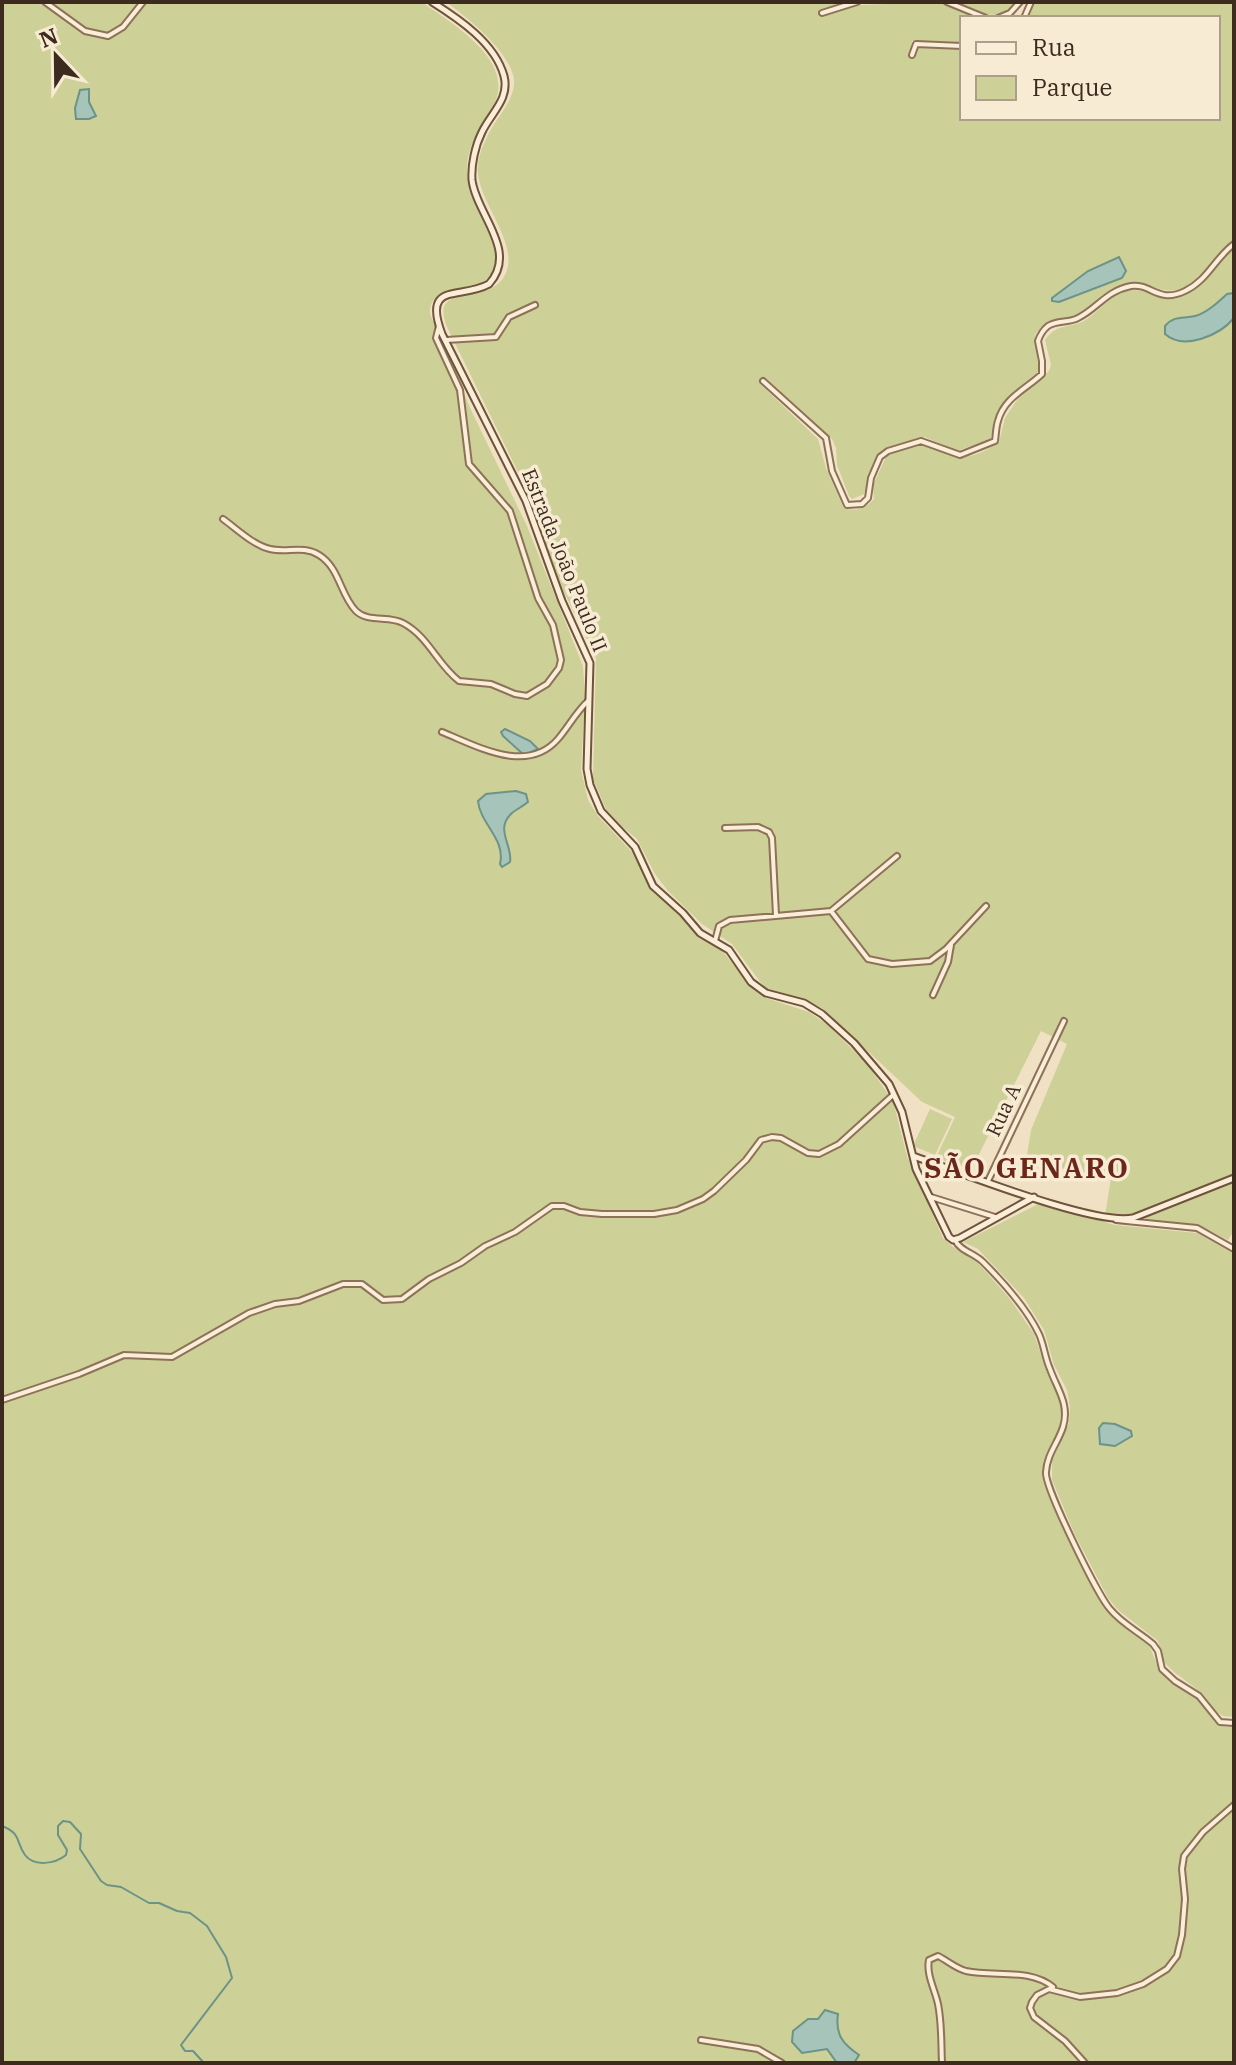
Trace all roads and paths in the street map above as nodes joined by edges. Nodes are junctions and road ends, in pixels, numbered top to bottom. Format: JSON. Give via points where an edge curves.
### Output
{"nodes":[{"id":1,"x":45,"y":2,"type":"edge"},
{"id":2,"x":143,"y":2,"type":"edge"},
{"id":3,"x":432,"y":2,"type":"edge"},
{"id":4,"x":857,"y":2,"type":"edge"},
{"id":5,"x":947,"y":2,"type":"edge"},
{"id":6,"x":1020,"y":2,"type":"edge"},
{"id":7,"x":822,"y":13,"type":"dead end"},
{"id":8,"x":981,"y":16,"type":"edge"},
{"id":9,"x":1003,"y":16,"type":"edge"},
{"id":10,"x":960,"y":46,"type":"edge"},
{"id":11,"x":912,"y":55,"type":"dead end"},
{"id":12,"x":1234,"y":244,"type":"edge"},
{"id":13,"x":535,"y":305,"type":"dead end"},
{"id":14,"x":439,"y":326,"type":"junction"},
{"id":15,"x":446,"y":340,"type":"junction"},
{"id":16,"x":763,"y":381,"type":"dead end"},
{"id":17,"x":223,"y":519,"type":"dead end"},
{"id":18,"x":590,"y":698,"type":"junction"},
{"id":19,"x":442,"y":732,"type":"dead end"},
{"id":20,"x":725,"y":828,"type":"dead end"},
{"id":21,"x":897,"y":856,"type":"dead end"},
{"id":22,"x":986,"y":906,"type":"dead end"},
{"id":23,"x":831,"y":911,"type":"junction"},
{"id":24,"x":776,"y":916,"type":"junction"},
{"id":25,"x":715,"y":941,"type":"junction"},
{"id":26,"x":951,"y":945,"type":"junction"},
{"id":27,"x":933,"y":995,"type":"dead end"},
{"id":28,"x":1064,"y":1021,"type":"dead end"},
{"id":29,"x":895,"y":1093,"type":"junction"},
{"id":30,"x":912,"y":1156,"type":"junction"},
{"id":31,"x":1234,"y":1178,"type":"edge"},
{"id":32,"x":988,"y":1181,"type":"junction"},
{"id":33,"x":927,"y":1196,"type":"junction"},
{"id":34,"x":1034,"y":1197,"type":"junction"},
{"id":35,"x":997,"y":1218,"type":"junction"},
{"id":36,"x":1116,"y":1220,"type":"junction"},
{"id":37,"x":955,"y":1240,"type":"junction"},
{"id":38,"x":1234,"y":1249,"type":"edge"},
{"id":39,"x":2,"y":1400,"type":"edge"},
{"id":40,"x":1234,"y":1723,"type":"edge"},
{"id":41,"x":1234,"y":1805,"type":"edge"},
{"id":42,"x":1055,"y":1989,"type":"junction"},
{"id":43,"x":701,"y":2040,"type":"dead end"},
{"id":44,"x":782,"y":2063,"type":"edge"},
{"id":45,"x":942,"y":2063,"type":"edge"},
{"id":46,"x":1085,"y":2063,"type":"edge"}],
"edges":[{"from":1,"to":2,"type":"street","via":[[85,31],[108,36]]},
{"from":3,"to":14,"type":"street","via":[[472,32],[497,60],[505,79],[500,106],[480,135],[472,174],[497,243],[499,267],[483,287],[439,299]]},
{"from":4,"to":7,"type":"street"},
{"from":5,"to":8,"type":"street"},
{"from":6,"to":9,"type":"street"},
{"from":10,"to":11,"type":"street","via":[[916,44]]},
{"from":12,"to":16,"type":"street","via":[[1184,292],[1165,296],[1131,286],[1101,299],[1074,320],[1051,325],[1038,341],[1042,374],[1002,412],[995,441],[960,455],[921,441],[888,451],[880,457],[862,504],[847,505],[832,471],[826,438]]},
{"from":13,"to":15,"type":"street","via":[[509,317],[496,337]]},
{"from":14,"to":15,"type":"street","name":"Estrada João Paulo II"},
{"from":14,"to":17,"type":"street","via":[[436,338],[460,390],[469,464],[510,511],[538,598],[553,625],[561,664],[547,684],[521,696],[491,684],[459,681],[410,627],[396,619],[358,613],[322,556],[266,548]]},
{"from":15,"to":18,"type":"street","name":"Estrada João Paulo II","via":[[526,501],[590,663]]},
{"from":18,"to":19,"type":"street","via":[[556,742],[532,756],[496,752]]},
{"from":18,"to":25,"type":"street","name":"Estrada João Paulo II","via":[[587,769],[601,811],[635,847],[653,886]]},
{"from":20,"to":24,"type":"street","via":[[769,832]]},
{"from":21,"to":23,"type":"street"},
{"from":22,"to":26,"type":"street"},
{"from":23,"to":24,"type":"street"},
{"from":23,"to":26,"type":"street","via":[[862,954],[875,962],[925,963]]},
{"from":24,"to":25,"type":"street","via":[[725,921]]},
{"from":25,"to":29,"type":"street","name":"Estrada João Paulo II","via":[[729,950],[757,987],[822,1014]]},
{"from":26,"to":27,"type":"street"},
{"from":28,"to":32,"type":"street","name":"Rua A"},
{"from":29,"to":30,"type":"street","name":"Estrada João Paulo II"},
{"from":29,"to":39,"type":"street","via":[[839,1144],[819,1154],[781,1138],[761,1140],[714,1191],[677,1210],[602,1214],[552,1206],[402,1299],[383,1300],[362,1284],[343,1284],[249,1313],[172,1357],[124,1355]]},
{"from":30,"to":32,"type":"street"},
{"from":30,"to":33,"type":"street","name":"Estrada João Paulo II"},
{"from":31,"to":36,"type":"street","via":[[1142,1215]]},
{"from":32,"to":34,"type":"street"},
{"from":33,"to":35,"type":"street"},
{"from":33,"to":37,"type":"street","name":"Estrada João Paulo II"},
{"from":34,"to":35,"type":"street"},
{"from":34,"to":36,"type":"street"},
{"from":35,"to":37,"type":"street"},
{"from":36,"to":38,"type":"street","via":[[1197,1228]]},
{"from":37,"to":40,"type":"street","name":"Estrada João Paulo II","via":[[995,1275],[1038,1333],[1066,1411],[1046,1479],[1107,1607],[1153,1644],[1169,1676],[1199,1696],[1220,1722]]},
{"from":41,"to":42,"type":"street","via":[[1184,1856],[1182,1935],[1167,1969],[1143,1984],[1101,1996],[1080,1997]]},
{"from":42,"to":45,"type":"street","via":[[1040,1979],[964,1970],[933,1958],[927,1965],[939,2005]]},
{"from":42,"to":46,"type":"street","via":[[1037,1995],[1031,2012]]},
{"from":43,"to":44,"type":"street","via":[[758,2049]]}]}
